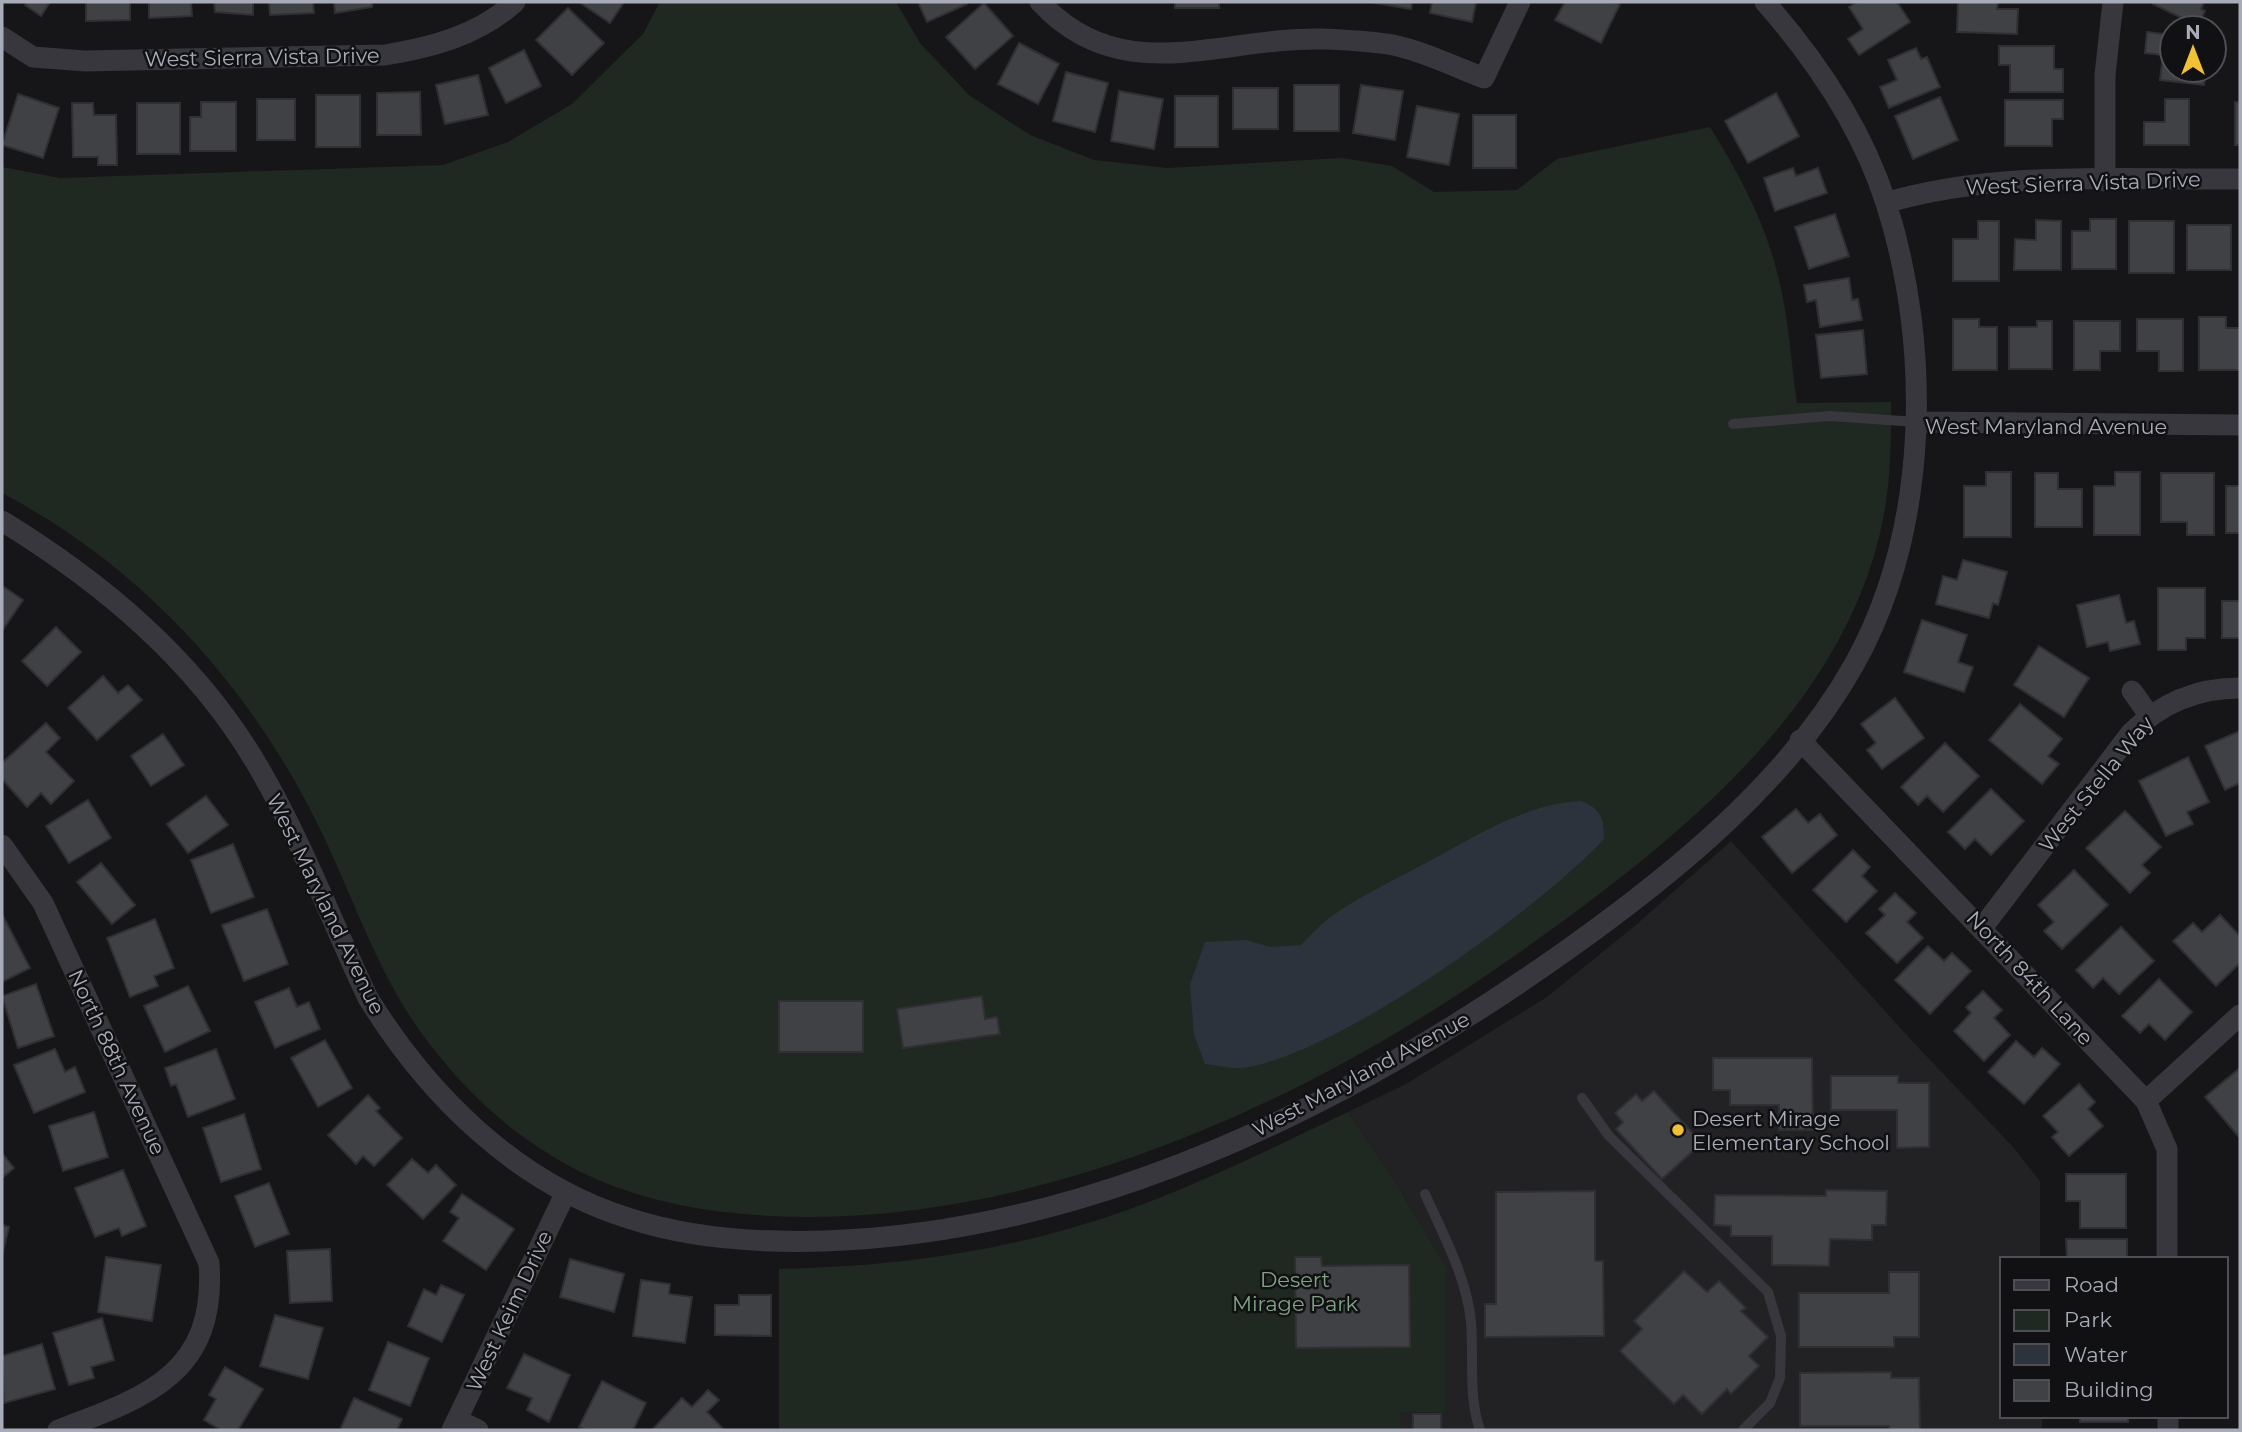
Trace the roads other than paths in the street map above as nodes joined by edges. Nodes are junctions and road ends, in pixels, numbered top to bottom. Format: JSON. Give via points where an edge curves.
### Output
{"nodes":[{"id":1,"x":516,"y":2,"type":"edge"},
{"id":2,"x":1040,"y":2,"type":"edge"},
{"id":3,"x":1520,"y":2,"type":"edge"},
{"id":4,"x":1765,"y":2,"type":"edge"},
{"id":5,"x":2111,"y":2,"type":"edge"},
{"id":6,"x":2,"y":37,"type":"edge"},
{"id":7,"x":2240,"y":178,"type":"edge"},
{"id":8,"x":2105,"y":181,"type":"junction"},
{"id":9,"x":1886,"y":203,"type":"junction"},
{"id":10,"x":1917,"y":422,"type":"junction"},
{"id":11,"x":1733,"y":424,"type":"dead end"},
{"id":12,"x":2240,"y":425,"type":"edge"},
{"id":13,"x":2,"y":521,"type":"edge"},
{"id":14,"x":2240,"y":688,"type":"edge"},
{"id":15,"x":2132,"y":691,"type":"dead end"},
{"id":16,"x":2149,"y":715,"type":"junction"},
{"id":17,"x":1800,"y":740,"type":"junction"},
{"id":18,"x":4,"y":852,"type":"edge"},
{"id":19,"x":1982,"y":928,"type":"junction"},
{"id":20,"x":2240,"y":1015,"type":"edge"},
{"id":21,"x":1582,"y":1098,"type":"dead end"},
{"id":22,"x":2146,"y":1101,"type":"junction"},
{"id":23,"x":566,"y":1192,"type":"junction"},
{"id":24,"x":1425,"y":1194,"type":"dead end"},
{"id":25,"x":2167,"y":1257,"type":"edge"},
{"id":26,"x":454,"y":1425,"type":"edge"},
{"id":27,"x":58,"y":1430,"type":"edge"},
{"id":28,"x":478,"y":1430,"type":"edge"},
{"id":29,"x":1479,"y":1430,"type":"edge"},
{"id":30,"x":1743,"y":1430,"type":"edge"}],
"edges":[{"from":1,"to":6,"type":"street","name":"West Sierra Vista Drive","via":[[465,35],[385,55],[85,61],[33,57]]},
{"from":2,"to":3,"type":"street","via":[[1056,19],[1107,48],[1186,54],[1322,39],[1394,45],[1484,78]]},
{"from":4,"to":9,"type":"street","via":[[1836,97]]},
{"from":5,"to":8,"type":"street","via":[[2105,75]]},
{"from":7,"to":8,"type":"street","name":"West Sierra Vista Drive"},
{"from":8,"to":9,"type":"street","name":"West Sierra Vista Drive","via":[[1987,183]]},
{"from":9,"to":10,"type":"street","via":[[1907,298]]},
{"from":10,"to":11,"type":"lane","via":[[1830,416]]},
{"from":10,"to":12,"type":"street","name":"West Maryland Avenue"},
{"from":10,"to":17,"type":"street","name":"West Maryland Avenue","via":[[1909,503],[1882,604],[1855,662]]},
{"from":13,"to":23,"type":"street","name":"West Maryland Avenue","via":[[99,586],[201,686],[269,787],[386,1027],[427,1080],[471,1124],[515,1162]]},
{"from":14,"to":16,"type":"street","name":"West Stella Way","via":[[2184,696]]},
{"from":15,"to":16,"type":"street"},
{"from":16,"to":19,"type":"street","name":"West Stella Way"},
{"from":17,"to":19,"type":"street","name":"North 84th Lane"},
{"from":17,"to":23,"type":"street","name":"West Maryland Avenue","via":[[1748,801],[1697,849],[1624,910],[1523,981],[1309,1106],[1129,1183],[972,1225],[902,1236],[802,1241],[692,1233],[627,1218]]},
{"from":18,"to":27,"type":"street","name":"North 88th Avenue","via":[[43,903],[209,1263],[206,1317],[190,1354],[167,1379],[133,1403]]},
{"from":19,"to":22,"type":"street","name":"North 84th Lane"},
{"from":20,"to":22,"type":"street"},
{"from":21,"to":30,"type":"lane","via":[[1609,1136],[1768,1292],[1781,1336],[1780,1378],[1770,1403]]},
{"from":22,"to":25,"type":"street","name":"North 84th Lane","via":[[2166,1149]]},
{"from":23,"to":26,"type":"street","name":"West Keim Drive"},
{"from":24,"to":29,"type":"lane","via":[[1455,1263],[1471,1319],[1473,1407]]},
{"from":26,"to":28,"type":"street"}]}
